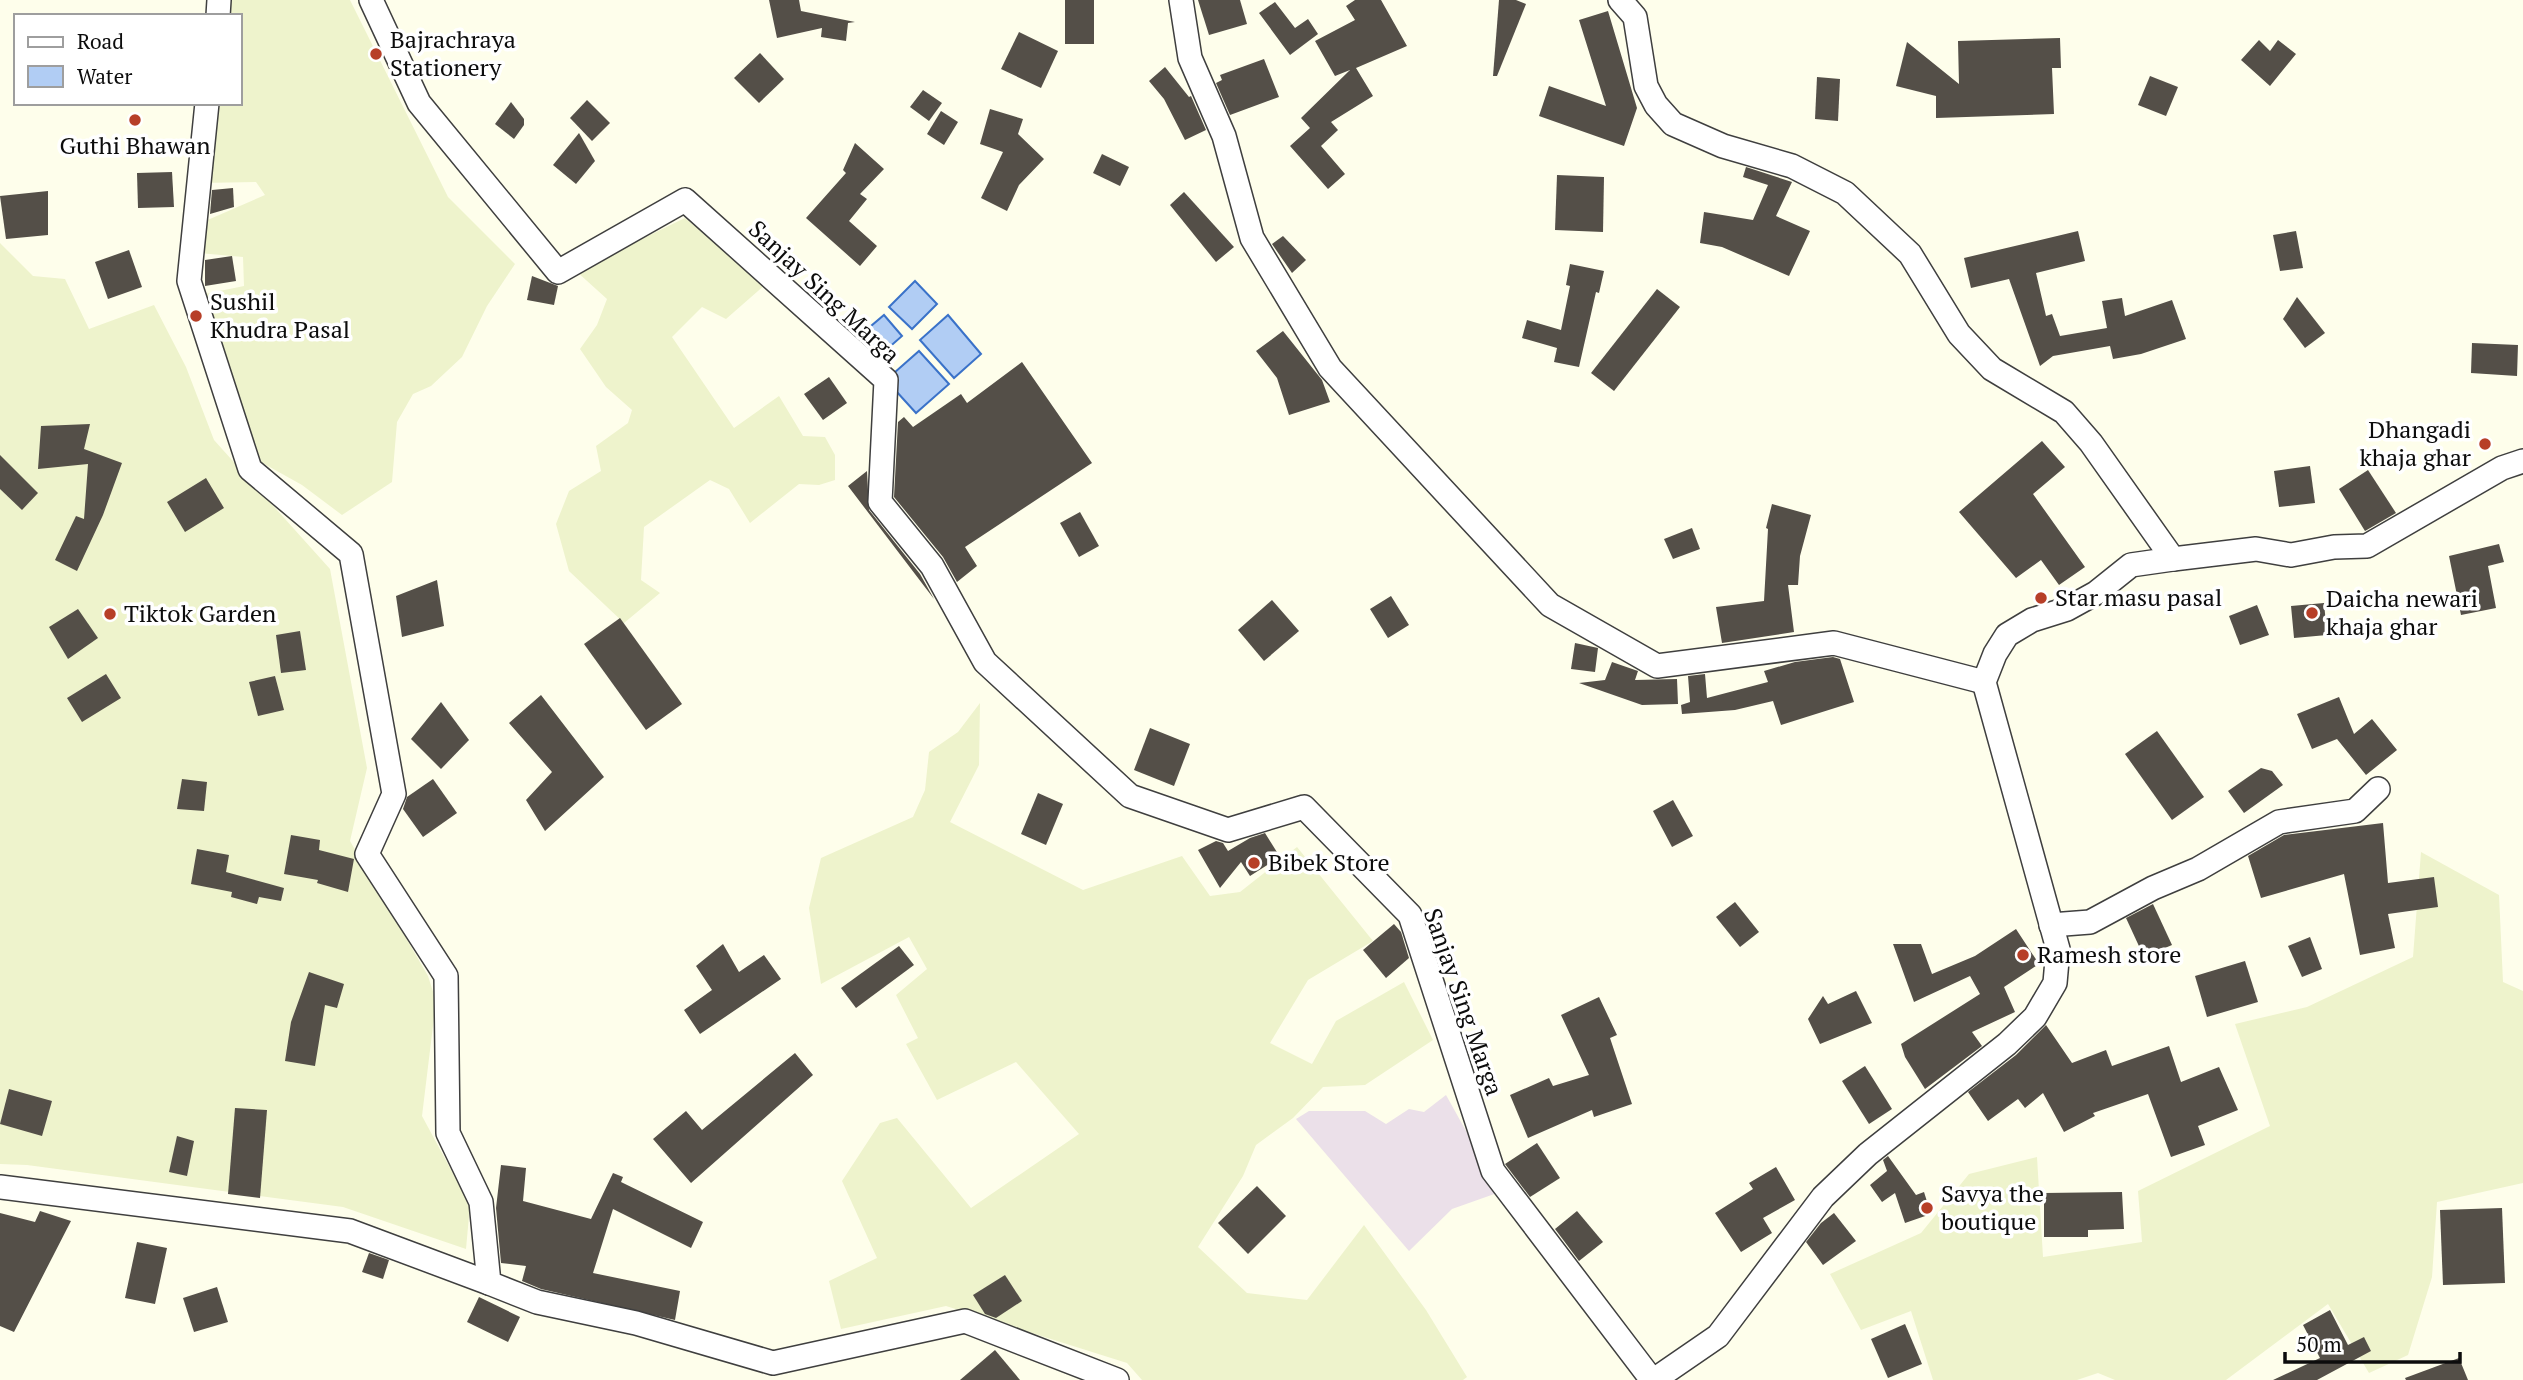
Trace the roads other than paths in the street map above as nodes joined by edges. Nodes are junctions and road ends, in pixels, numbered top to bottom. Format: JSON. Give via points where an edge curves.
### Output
{"nodes":[{"id":1,"x":371,"y":0,"type":"edge"},
{"id":2,"x":1181,"y":0,"type":"edge"},
{"id":3,"x":1620,"y":0,"type":"edge"},
{"id":4,"x":207,"y":105,"type":"edge"},
{"id":5,"x":2523,"y":461,"type":"edge"},
{"id":6,"x":2173,"y":559,"type":"junction"},
{"id":7,"x":1984,"y":682,"type":"junction"},
{"id":8,"x":2378,"y":789,"type":"dead end"},
{"id":9,"x":2051,"y":925,"type":"junction"},
{"id":10,"x":0,"y":1187,"type":"edge"},
{"id":11,"x":489,"y":1283,"type":"junction"},
{"id":12,"x":1117,"y":1380,"type":"edge"},
{"id":13,"x":1653,"y":1380,"type":"edge"}],
"edges":[{"from":1,"to":13,"type":"street","name":"Sanjay Sing Marga","via":[[418,103],[558,272],[685,200],[886,380],[880,502],[932,566],[985,662],[1130,796],[1228,831],[1304,807],[1410,915],[1493,1171]]},
{"from":2,"to":7,"type":"street","via":[[1190,58],[1224,136],[1252,238],[1330,368],[1550,605],[1657,666],[1834,643]]},
{"from":3,"to":6,"type":"street","via":[[1635,17],[1646,86],[1673,124],[1723,146],[1792,166],[1845,193],[1910,254],[1959,334],[1992,369],[2064,412]]},
{"from":4,"to":11,"type":"street","via":[[189,281],[250,469],[351,554],[394,794],[367,854],[446,976],[448,1133],[481,1202]]},
{"from":5,"to":6,"type":"street","via":[[2502,468],[2367,546],[2291,555],[2256,549]]},
{"from":6,"to":7,"type":"street","via":[[2131,565],[2077,604],[2032,620],[2007,635]]},
{"from":7,"to":9,"type":"street"},
{"from":8,"to":9,"type":"street","via":[[2355,811],[2279,822],[2198,869],[2090,922]]},
{"from":9,"to":13,"type":"street","via":[[2058,949],[2055,983],[2035,1017],[1823,1196],[1718,1336]]},
{"from":10,"to":11,"type":"street","via":[[349,1231]]},
{"from":11,"to":12,"type":"street","via":[[537,1301],[636,1323],[773,1363],[965,1321]]}]}
